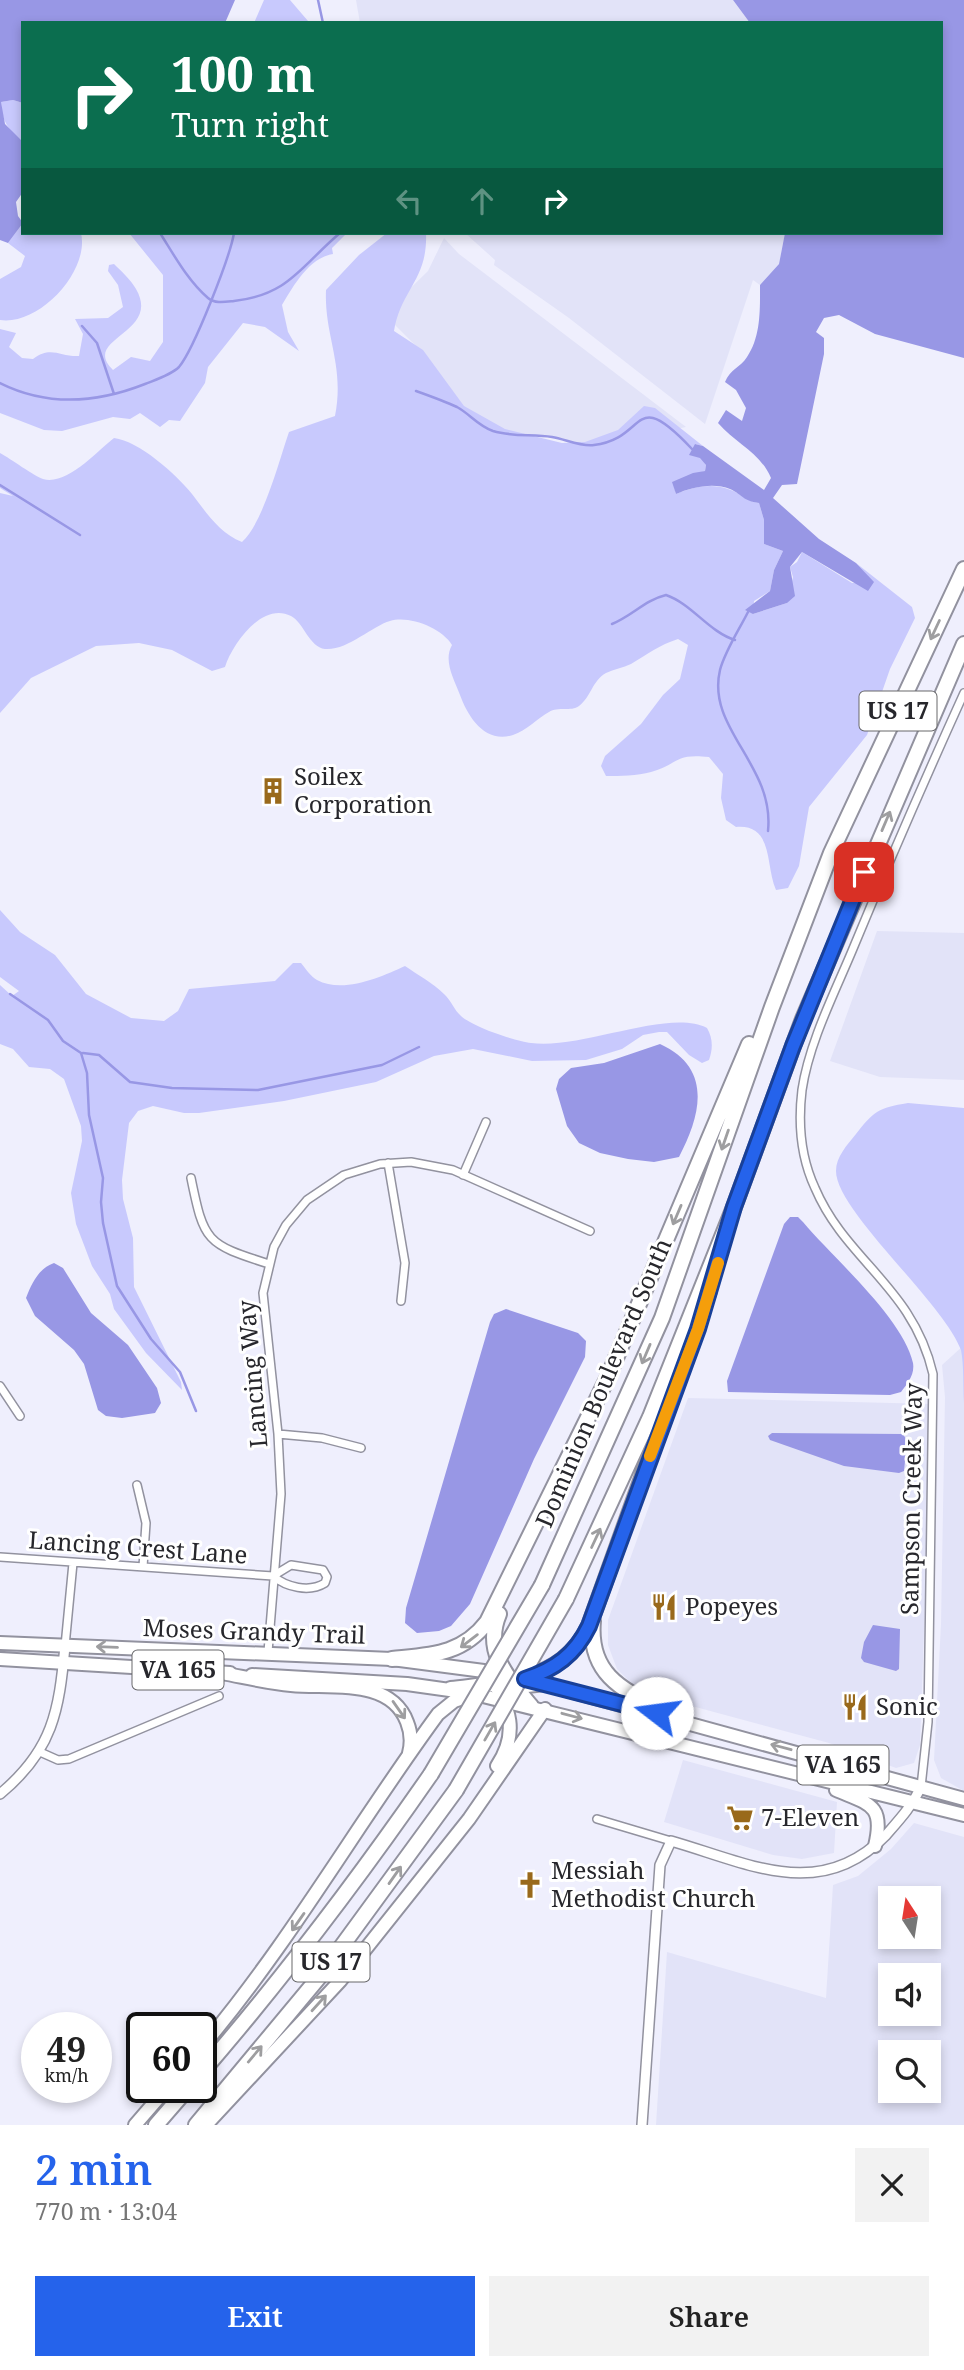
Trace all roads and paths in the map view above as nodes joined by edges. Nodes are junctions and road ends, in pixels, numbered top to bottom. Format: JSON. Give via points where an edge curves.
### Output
{"nodes":[{"id":1,"x":964,"y":569,"type":"edge"},
{"id":2,"x":964,"y":643,"type":"edge"},
{"id":3,"x":964,"y":693,"type":"edge"},
{"id":4,"x":768,"y":1006,"type":"junction"},
{"id":5,"x":486,"y":1122,"type":"dead end"},
{"id":6,"x":388,"y":1163,"type":"junction"},
{"id":7,"x":463,"y":1175,"type":"junction"},
{"id":8,"x":191,"y":1178,"type":"dead end"},
{"id":9,"x":734,"y":1207,"type":"junction"},
{"id":10,"x":590,"y":1231,"type":"dead end"},
{"id":11,"x":269,"y":1264,"type":"junction"},
{"id":12,"x":401,"y":1301,"type":"dead end"},
{"id":13,"x":0,"y":1386,"type":"edge"},
{"id":14,"x":20,"y":1416,"type":"dead end"},
{"id":15,"x":278,"y":1434,"type":"junction"},
{"id":16,"x":362,"y":1448,"type":"dead end"},
{"id":17,"x":137,"y":1485,"type":"dead end"},
{"id":18,"x":0,"y":1557,"type":"edge"},
{"id":19,"x":73,"y":1563,"type":"junction"},
{"id":20,"x":517,"y":1563,"type":"junction"},
{"id":21,"x":143,"y":1567,"type":"junction"},
{"id":22,"x":273,"y":1576,"type":"junction"},
{"id":23,"x":596,"y":1606,"type":"junction"},
{"id":24,"x":0,"y":1643,"type":"edge"},
{"id":25,"x":65,"y":1646,"type":"junction"},
{"id":26,"x":268,"y":1652,"type":"junction"},
{"id":27,"x":392,"y":1658,"type":"junction"},
{"id":28,"x":0,"y":1659,"type":"edge"},
{"id":29,"x":63,"y":1662,"type":"junction"},
{"id":30,"x":222,"y":1673,"type":"junction"},
{"id":31,"x":508,"y":1685,"type":"junction"},
{"id":32,"x":451,"y":1689,"type":"junction"},
{"id":33,"x":471,"y":1693,"type":"junction"},
{"id":34,"x":219,"y":1696,"type":"dead end"},
{"id":35,"x":538,"y":1708,"type":"junction"},
{"id":36,"x":684,"y":1721,"type":"junction"},
{"id":37,"x":40,"y":1752,"type":"junction"},
{"id":38,"x":405,"y":1763,"type":"junction"},
{"id":39,"x":803,"y":1776,"type":"junction"},
{"id":40,"x":921,"y":1787,"type":"junction"},
{"id":41,"x":0,"y":1794,"type":"edge"},
{"id":42,"x":964,"y":1799,"type":"edge"},
{"id":43,"x":914,"y":1801,"type":"junction"},
{"id":44,"x":964,"y":1815,"type":"edge"},
{"id":45,"x":597,"y":1819,"type":"dead end"},
{"id":46,"x":671,"y":1840,"type":"junction"},
{"id":47,"x":874,"y":1846,"type":"junction"},
{"id":48,"x":425,"y":1874,"type":"junction"},
{"id":49,"x":217,"y":2028,"type":"edge"},
{"id":50,"x":217,"y":2054,"type":"edge"},
{"id":51,"x":154,"y":2103,"type":"edge"},
{"id":52,"x":175,"y":2103,"type":"edge"},
{"id":53,"x":135,"y":2125,"type":"edge"},
{"id":54,"x":156,"y":2125,"type":"edge"},
{"id":55,"x":195,"y":2125,"type":"edge"},
{"id":56,"x":206,"y":2125,"type":"edge"},
{"id":57,"x":642,"y":2125,"type":"edge"}],
"edges":[{"from":1,"to":4,"type":"highway","name":"Dominion Boulevard South","number":"US 17","one_way":true,"via":[[831,853]]},
{"from":9,"to":2,"type":"highway","number":"US 17","one_way":true,"via":[[803,1019]]},
{"from":3,"to":40,"type":"street","name":"Sampson Creek Way","via":[[819,1034],[804,1077],[800,1115],[805,1158],[819,1197],[838,1228],[903,1302],[918,1328],[933,1374],[927,1762]]},
{"from":4,"to":20,"type":"highway","one_way":true,"via":[[608,1377]]},
{"from":4,"to":50,"type":"highway","name":"Dominion Boulevard South","number":"US 17","one_way":true,"bridge":true,"via":[[662,1318],[542,1586],[432,1774],[334,1911]]},
{"from":5,"to":7,"type":"street"},
{"from":6,"to":7,"type":"street","name":"Lancing Way","via":[[424,1164]]},
{"from":6,"to":11,"type":"street","name":"Lancing Way","via":[[344,1175],[307,1200],[286,1225]]},
{"from":6,"to":12,"type":"street","via":[[405,1263]]},
{"from":7,"to":10,"type":"street","name":"Lancing Way"},
{"from":8,"to":11,"type":"street","via":[[207,1235],[229,1251]]},
{"from":9,"to":23,"type":"highway","via":[[698,1329]]},
{"from":55,"to":9,"type":"highway","number":"US 17","one_way":true,"bridge":true,"via":[[320,1976],[456,1790],[566,1600],[650,1417]]},
{"from":11,"to":15,"type":"street","name":"Lancing Way","via":[[263,1307]]},
{"from":13,"to":14,"type":"street"},
{"from":15,"to":16,"type":"street","via":[[331,1439]]},
{"from":15,"to":22,"type":"street","name":"Lancing Way","via":[[281,1494]]},
{"from":17,"to":21,"type":"street","via":[[146,1523]]},
{"from":18,"to":19,"type":"street","name":"Lancing Crest Lane"},
{"from":19,"to":21,"type":"street","name":"Lancing Crest Lane"},
{"from":19,"to":25,"type":"street"},
{"from":20,"to":27,"type":"highway","one_way":true,"via":[[486,1622],[467,1643],[443,1653]]},
{"from":20,"to":31,"type":"highway","via":[[493,1635]]},
{"from":21,"to":22,"type":"street","name":"Lancing Crest Lane"},
{"from":22,"to":22,"type":"street","via":[[291,1565],[317,1568],[327,1577],[314,1588],[284,1586]]},
{"from":22,"to":26,"type":"street","name":"Lancing Way"},
{"from":23,"to":31,"type":"highway","via":[[585,1634],[559,1664]]},
{"from":23,"to":36,"type":"highway","via":[[594,1643],[597,1658],[610,1678],[627,1693]]},
{"from":24,"to":25,"type":"main road","name":"Moses Grandy Trail","number":"VA 165"},
{"from":26,"to":25,"type":"main road","name":"Moses Grandy Trail","number":"VA 165","one_way":true},
{"from":25,"to":29,"type":"street"},
{"from":26,"to":27,"type":"main road","name":"Moses Grandy Trail","number":"VA 165"},
{"from":27,"to":31,"type":"main road","name":"Moses Grandy Trail","number":"VA 165","via":[[485,1670]]},
{"from":28,"to":29,"type":"main road","name":"Moses Grandy Trail","number":"VA 165"},
{"from":29,"to":30,"type":"main road","name":"Moses Grandy Trail","number":"VA 165"},
{"from":29,"to":37,"type":"street","via":[[56,1719]]},
{"from":30,"to":32,"type":"main road","name":"Moses Grandy Trail","number":"VA 165"},
{"from":30,"to":38,"type":"main road","one_way":true,"via":[[384,1695],[399,1708],[409,1728],[411,1743]]},
{"from":31,"to":32,"type":"highway"},
{"from":31,"to":33,"type":"main road"},
{"from":31,"to":35,"type":"highway"},
{"from":31,"to":36,"type":"main road","number":"VA 165","via":[[545,1684]]},
{"from":31,"to":48,"type":"main road","via":[[509,1733],[503,1756]]},
{"from":32,"to":33,"type":"main road","name":"Moses Grandy Trail","number":"VA 165"},
{"from":33,"to":38,"type":"main road","via":[[438,1714]]},
{"from":34,"to":37,"type":"street","via":[[69,1759],[58,1760]]},
{"from":35,"to":39,"type":"main road","number":"VA 165","one_way":true},
{"from":35,"to":48,"type":"main road","via":[[470,1819]]},
{"from":40,"to":36,"type":"main road","number":"VA 165","one_way":true},
{"from":37,"to":41,"type":"street"},
{"from":38,"to":49,"type":"main road","one_way":true,"via":[[270,1961]]},
{"from":39,"to":43,"type":"main road","number":"VA 165"},
{"from":39,"to":47,"type":"main road","via":[[870,1805],[878,1821]]},
{"from":40,"to":42,"type":"main road","number":"VA 165"},
{"from":40,"to":43,"type":"street"},
{"from":43,"to":44,"type":"main road","number":"VA 165"},
{"from":43,"to":47,"type":"street"},
{"from":45,"to":46,"type":"street"},
{"from":46,"to":47,"type":"street","via":[[777,1872],[805,1875],[846,1866]]},
{"from":46,"to":57,"type":"street","via":[[660,1865]]},
{"from":56,"to":48,"type":"main road","one_way":true,"via":[[340,1981]]},
{"from":51,"to":53,"type":"main road"},
{"from":52,"to":54,"type":"highway"}]}
